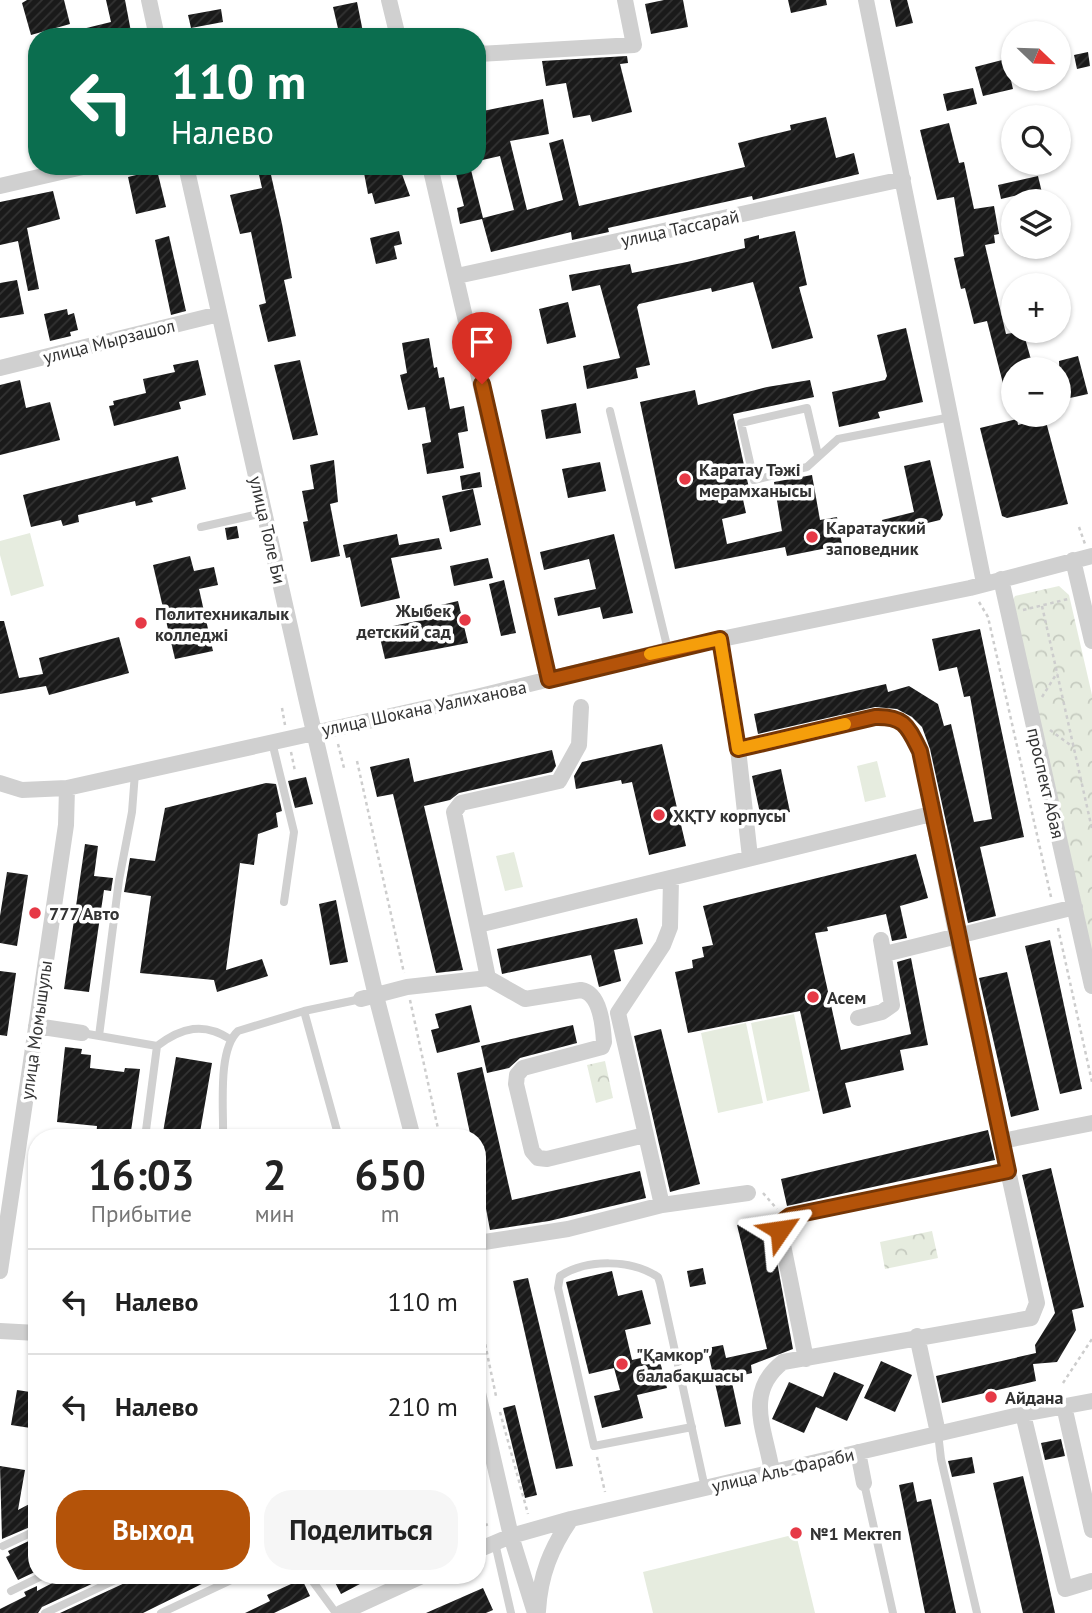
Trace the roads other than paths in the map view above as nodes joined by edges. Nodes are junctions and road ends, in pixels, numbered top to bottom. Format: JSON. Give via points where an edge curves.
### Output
{"nodes":[{"id":1,"x":149,"y":0,"type":"edge"},
{"id":2,"x":389,"y":0,"type":"edge"},
{"id":3,"x":625,"y":0,"type":"edge"},
{"id":4,"x":866,"y":0,"type":"edge"},
{"id":5,"x":155,"y":28,"type":"edge"},
{"id":6,"x":396,"y":28,"type":"edge"},
{"id":7,"x":486,"y":54,"type":"edge"},
{"id":8,"x":48,"y":175,"type":"edge"},
{"id":9,"x":188,"y":175,"type":"edge"},
{"id":10,"x":432,"y":175,"type":"edge"},
{"id":11,"x":903,"y":179,"type":"junction"},
{"id":12,"x":0,"y":186,"type":"edge"},
{"id":13,"x":457,"y":276,"type":"junction"},
{"id":14,"x":219,"y":314,"type":"junction"},
{"id":15,"x":0,"y":368,"type":"edge"},
{"id":16,"x":610,"y":411,"type":"dead end"},
{"id":17,"x":951,"y":418,"type":"junction"},
{"id":18,"x":818,"y":455,"type":"junction"},
{"id":19,"x":263,"y":513,"type":"junction"},
{"id":20,"x":201,"y":527,"type":"dead end"},
{"id":21,"x":1092,"y":556,"type":"edge"},
{"id":22,"x":1073,"y":560,"type":"junction"},
{"id":23,"x":1001,"y":579,"type":"junction"},
{"id":24,"x":977,"y":585,"type":"junction"},
{"id":25,"x":720,"y":639,"type":"junction"},
{"id":26,"x":1092,"y":641,"type":"edge"},
{"id":27,"x":668,"y":650,"type":"junction"},
{"id":28,"x":549,"y":680,"type":"junction"},
{"id":29,"x":581,"y":707,"type":"dead end"},
{"id":30,"x":315,"y":732,"type":"junction"},
{"id":31,"x":272,"y":742,"type":"junction"},
{"id":32,"x":738,"y":749,"type":"junction"},
{"id":33,"x":135,"y":773,"type":"junction"},
{"id":34,"x":0,"y":783,"type":"edge"},
{"id":35,"x":67,"y":788,"type":"junction"},
{"id":36,"x":931,"y":814,"type":"junction"},
{"id":37,"x":750,"y":857,"type":"junction"},
{"id":38,"x":671,"y":879,"type":"junction"},
{"id":39,"x":284,"y":902,"type":"dead end"},
{"id":40,"x":1075,"y":907,"type":"junction"},
{"id":41,"x":478,"y":925,"type":"junction"},
{"id":42,"x":957,"y":938,"type":"junction"},
{"id":43,"x":488,"y":978,"type":"junction"},
{"id":44,"x":1092,"y":986,"type":"edge"},
{"id":45,"x":369,"y":998,"type":"junction"},
{"id":46,"x":304,"y":1011,"type":"junction"},
{"id":47,"x":618,"y":1013,"type":"junction"},
{"id":48,"x":858,"y":1018,"type":"dead end"},
{"id":49,"x":600,"y":1019,"type":"junction"},
{"id":50,"x":36,"y":1026,"type":"junction"},
{"id":51,"x":82,"y":1033,"type":"joint"},
{"id":52,"x":99,"y":1037,"type":"junction"},
{"id":53,"x":230,"y":1039,"type":"junction"},
{"id":54,"x":157,"y":1046,"type":"junction"},
{"id":55,"x":1092,"y":1123,"type":"edge"},
{"id":56,"x":146,"y":1129,"type":"edge"},
{"id":57,"x":223,"y":1129,"type":"edge"},
{"id":58,"x":337,"y":1129,"type":"edge"},
{"id":59,"x":410,"y":1129,"type":"edge"},
{"id":60,"x":645,"y":1135,"type":"junction"},
{"id":61,"x":1002,"y":1141,"type":"junction"},
{"id":62,"x":1008,"y":1171,"type":"junction"},
{"id":63,"x":748,"y":1192,"type":"road end"},
{"id":64,"x":662,"y":1205,"type":"junction"},
{"id":65,"x":486,"y":1242,"type":"edge"},
{"id":66,"x":0,"y":1271,"type":"edge"},
{"id":67,"x":0,"y":1331,"type":"edge"},
{"id":68,"x":28,"y":1333,"type":"edge"},
{"id":69,"x":917,"y":1336,"type":"junction"},
{"id":70,"x":806,"y":1359,"type":"junction"},
{"id":71,"x":1092,"y":1401,"type":"edge"},
{"id":72,"x":1064,"y":1406,"type":"junction"},
{"id":73,"x":1023,"y":1414,"type":"junction"},
{"id":74,"x":486,"y":1426,"type":"edge"},
{"id":75,"x":692,"y":1427,"type":"junction"},
{"id":76,"x":938,"y":1433,"type":"junction"},
{"id":77,"x":858,"y":1452,"type":"junction"},
{"id":78,"x":772,"y":1472,"type":"junction"},
{"id":79,"x":864,"y":1483,"type":"joint"},
{"id":80,"x":705,"y":1488,"type":"junction"},
{"id":81,"x":571,"y":1519,"type":"junction"},
{"id":82,"x":1092,"y":1530,"type":"edge"},
{"id":83,"x":28,"y":1534,"type":"edge"},
{"id":84,"x":512,"y":1536,"type":"junction"},
{"id":85,"x":495,"y":1543,"type":"junction"},
{"id":86,"x":3,"y":1546,"type":"dead end"},
{"id":87,"x":486,"y":1547,"type":"edge"},
{"id":88,"x":1092,"y":1581,"type":"edge"},
{"id":89,"x":28,"y":1583,"type":"edge"},
{"id":90,"x":107,"y":1584,"type":"edge"},
{"id":91,"x":223,"y":1584,"type":"edge"},
{"id":92,"x":315,"y":1584,"type":"edge"},
{"id":93,"x":404,"y":1584,"type":"edge"},
{"id":94,"x":11,"y":1591,"type":"dead end"},
{"id":95,"x":45,"y":1613,"type":"edge"},
{"id":96,"x":162,"y":1613,"type":"edge"},
{"id":97,"x":338,"y":1613,"type":"edge"},
{"id":98,"x":512,"y":1613,"type":"edge"},
{"id":99,"x":536,"y":1613,"type":"edge"},
{"id":100,"x":893,"y":1613,"type":"edge"},
{"id":101,"x":977,"y":1613,"type":"edge"}],
"edges":[{"from":1,"to":5,"type":"street"},
{"from":2,"to":6,"type":"street"},
{"from":3,"to":7,"type":"street","via":[[634,45]]},
{"from":4,"to":11,"type":"street"},
{"from":8,"to":12,"type":"street"},
{"from":9,"to":14,"type":"street","name":"улица Толе Би"},
{"from":10,"to":13,"type":"street"},
{"from":11,"to":13,"type":"street","name":"улица Тассарай"},
{"from":11,"to":17,"type":"street"},
{"from":13,"to":28,"type":"street"},
{"from":14,"to":15,"type":"street","name":"улица Мырзашол"},
{"from":14,"to":19,"type":"street","name":"улица Толе Би"},
{"from":16,"to":27,"type":"lane"},
{"from":17,"to":18,"type":"lane","via":[[838,439]]},
{"from":17,"to":24,"type":"street"},
{"from":18,"to":18,"type":"lane","via":[[807,467],[754,480],[741,424],[807,408]]},
{"from":19,"to":20,"type":"lane"},
{"from":19,"to":30,"type":"street","name":"улица Толе Би"},
{"from":21,"to":22,"type":"street","name":"улица Шокана Уалиханова"},
{"from":22,"to":23,"type":"street","name":"улица Шокана Уалиханова"},
{"from":22,"to":26,"type":"street"},
{"from":23,"to":24,"type":"street","name":"улица Шокана Уалиханова"},
{"from":23,"to":40,"type":"street","name":"проспект Абая"},
{"from":24,"to":25,"type":"street","name":"улица Шокана Уалиханова"},
{"from":25,"to":27,"type":"street","name":"улица Шокана Уалиханова"},
{"from":25,"to":32,"type":"street"},
{"from":27,"to":28,"type":"street","name":"улица Шокана Уалиханова"},
{"from":28,"to":30,"type":"street","name":"улица Шокана Уалиханова"},
{"from":29,"to":41,"type":"street","via":[[579,745],[559,781],[461,803],[454,812]]},
{"from":30,"to":31,"type":"street","name":"улица Шокана Уалиханова"},
{"from":30,"to":45,"type":"street","name":"улица Толе Би"},
{"from":31,"to":33,"type":"street","name":"улица Шокана Уалиханова"},
{"from":31,"to":39,"type":"lane","via":[[294,832]]},
{"from":32,"to":36,"type":"street","via":[[894,716],[904,723],[920,751]]},
{"from":32,"to":37,"type":"street"},
{"from":33,"to":35,"type":"street","name":"улица Шокана Уалиханова"},
{"from":33,"to":52,"type":"lane"},
{"from":34,"to":35,"type":"street","name":"улица Шокана Уалиханова","via":[[22,790]]},
{"from":35,"to":50,"type":"street","name":"улица Момышулы"},
{"from":36,"to":37,"type":"street"},
{"from":36,"to":42,"type":"street"},
{"from":37,"to":38,"type":"street"},
{"from":38,"to":41,"type":"street"},
{"from":38,"to":47,"type":"street","via":[[670,927],[663,945]]},
{"from":40,"to":42,"type":"street"},
{"from":40,"to":44,"type":"street","name":"проспект Абая"},
{"from":41,"to":43,"type":"street"},
{"from":42,"to":48,"type":"street","via":[[883,947],[892,1005]]},
{"from":42,"to":61,"type":"street"},
{"from":43,"to":45,"type":"street","via":[[407,987]]},
{"from":43,"to":49,"type":"street","via":[[525,999],[589,991]]},
{"from":45,"to":46,"type":"lane"},
{"from":45,"to":59,"type":"street","name":"улица Толе Би"},
{"from":46,"to":53,"type":"lane","via":[[238,1031]]},
{"from":46,"to":58,"type":"lane"},
{"from":47,"to":49,"type":"street"},
{"from":47,"to":60,"type":"street"},
{"from":49,"to":60,"type":"street","via":[[601,1047],[523,1068],[517,1074],[533,1150],[538,1158],[547,1159]]},
{"from":50,"to":51,"type":"street"},
{"from":50,"to":66,"type":"street","name":"улица Момышулы"},
{"from":51,"to":52,"type":"lane"},
{"from":52,"to":54,"type":"lane"},
{"from":53,"to":54,"type":"lane","via":[[213,1027],[182,1031]]},
{"from":53,"to":57,"type":"lane"},
{"from":54,"to":56,"type":"lane"},
{"from":55,"to":61,"type":"street"},
{"from":60,"to":64,"type":"street"},
{"from":61,"to":62,"type":"street"},
{"from":62,"to":69,"type":"street","via":[[1036,1312],[1031,1318],[992,1327]]},
{"from":62,"to":70,"type":"street","via":[[790,1216],[782,1222]]},
{"from":63,"to":64,"type":"street"},
{"from":64,"to":65,"type":"street","via":[[568,1229]]},
{"from":67,"to":68,"type":"street"},
{"from":69,"to":70,"type":"street"},
{"from":69,"to":76,"type":"street"},
{"from":70,"to":78,"type":"street","via":[[783,1362],[772,1371],[758,1400]]},
{"from":71,"to":72,"type":"street","name":"улица Аль-Фараби"},
{"from":72,"to":73,"type":"street","name":"улица Аль-Фараби"},
{"from":72,"to":82,"type":"street"},
{"from":73,"to":76,"type":"street","name":"улица Аль-Фараби"},
{"from":73,"to":88,"type":"street","via":[[1065,1589]]},
{"from":74,"to":84,"type":"street"},
{"from":75,"to":75,"type":"lane","via":[[658,1277],[609,1262],[560,1276],[558,1288],[594,1446]]},
{"from":75,"to":80,"type":"lane"},
{"from":76,"to":77,"type":"street","name":"улица Аль-Фараби"},
{"from":76,"to":101,"type":"lane","via":[[940,1459]]},
{"from":77,"to":78,"type":"street","name":"улица Аль-Фараби"},
{"from":77,"to":79,"type":"street"},
{"from":78,"to":80,"type":"street","name":"улица Аль-Фараби"},
{"from":79,"to":100,"type":"lane"},
{"from":80,"to":81,"type":"street","name":"улица Аль-Фараби"},
{"from":81,"to":84,"type":"street","name":"улица Аль-Фараби"},
{"from":81,"to":99,"type":"street","via":[[545,1566]]},
{"from":83,"to":86,"type":"lane"},
{"from":84,"to":85,"type":"street","name":"улица Аль-Фараби"},
{"from":84,"to":99,"type":"street"},
{"from":85,"to":87,"type":"street","name":"улица Аль-Фараби"},
{"from":85,"to":98,"type":"lane"},
{"from":89,"to":94,"type":"lane"},
{"from":90,"to":95,"type":"lane"},
{"from":91,"to":96,"type":"lane"},
{"from":92,"to":97,"type":"lane"},
{"from":93,"to":97,"type":"street"}]}
